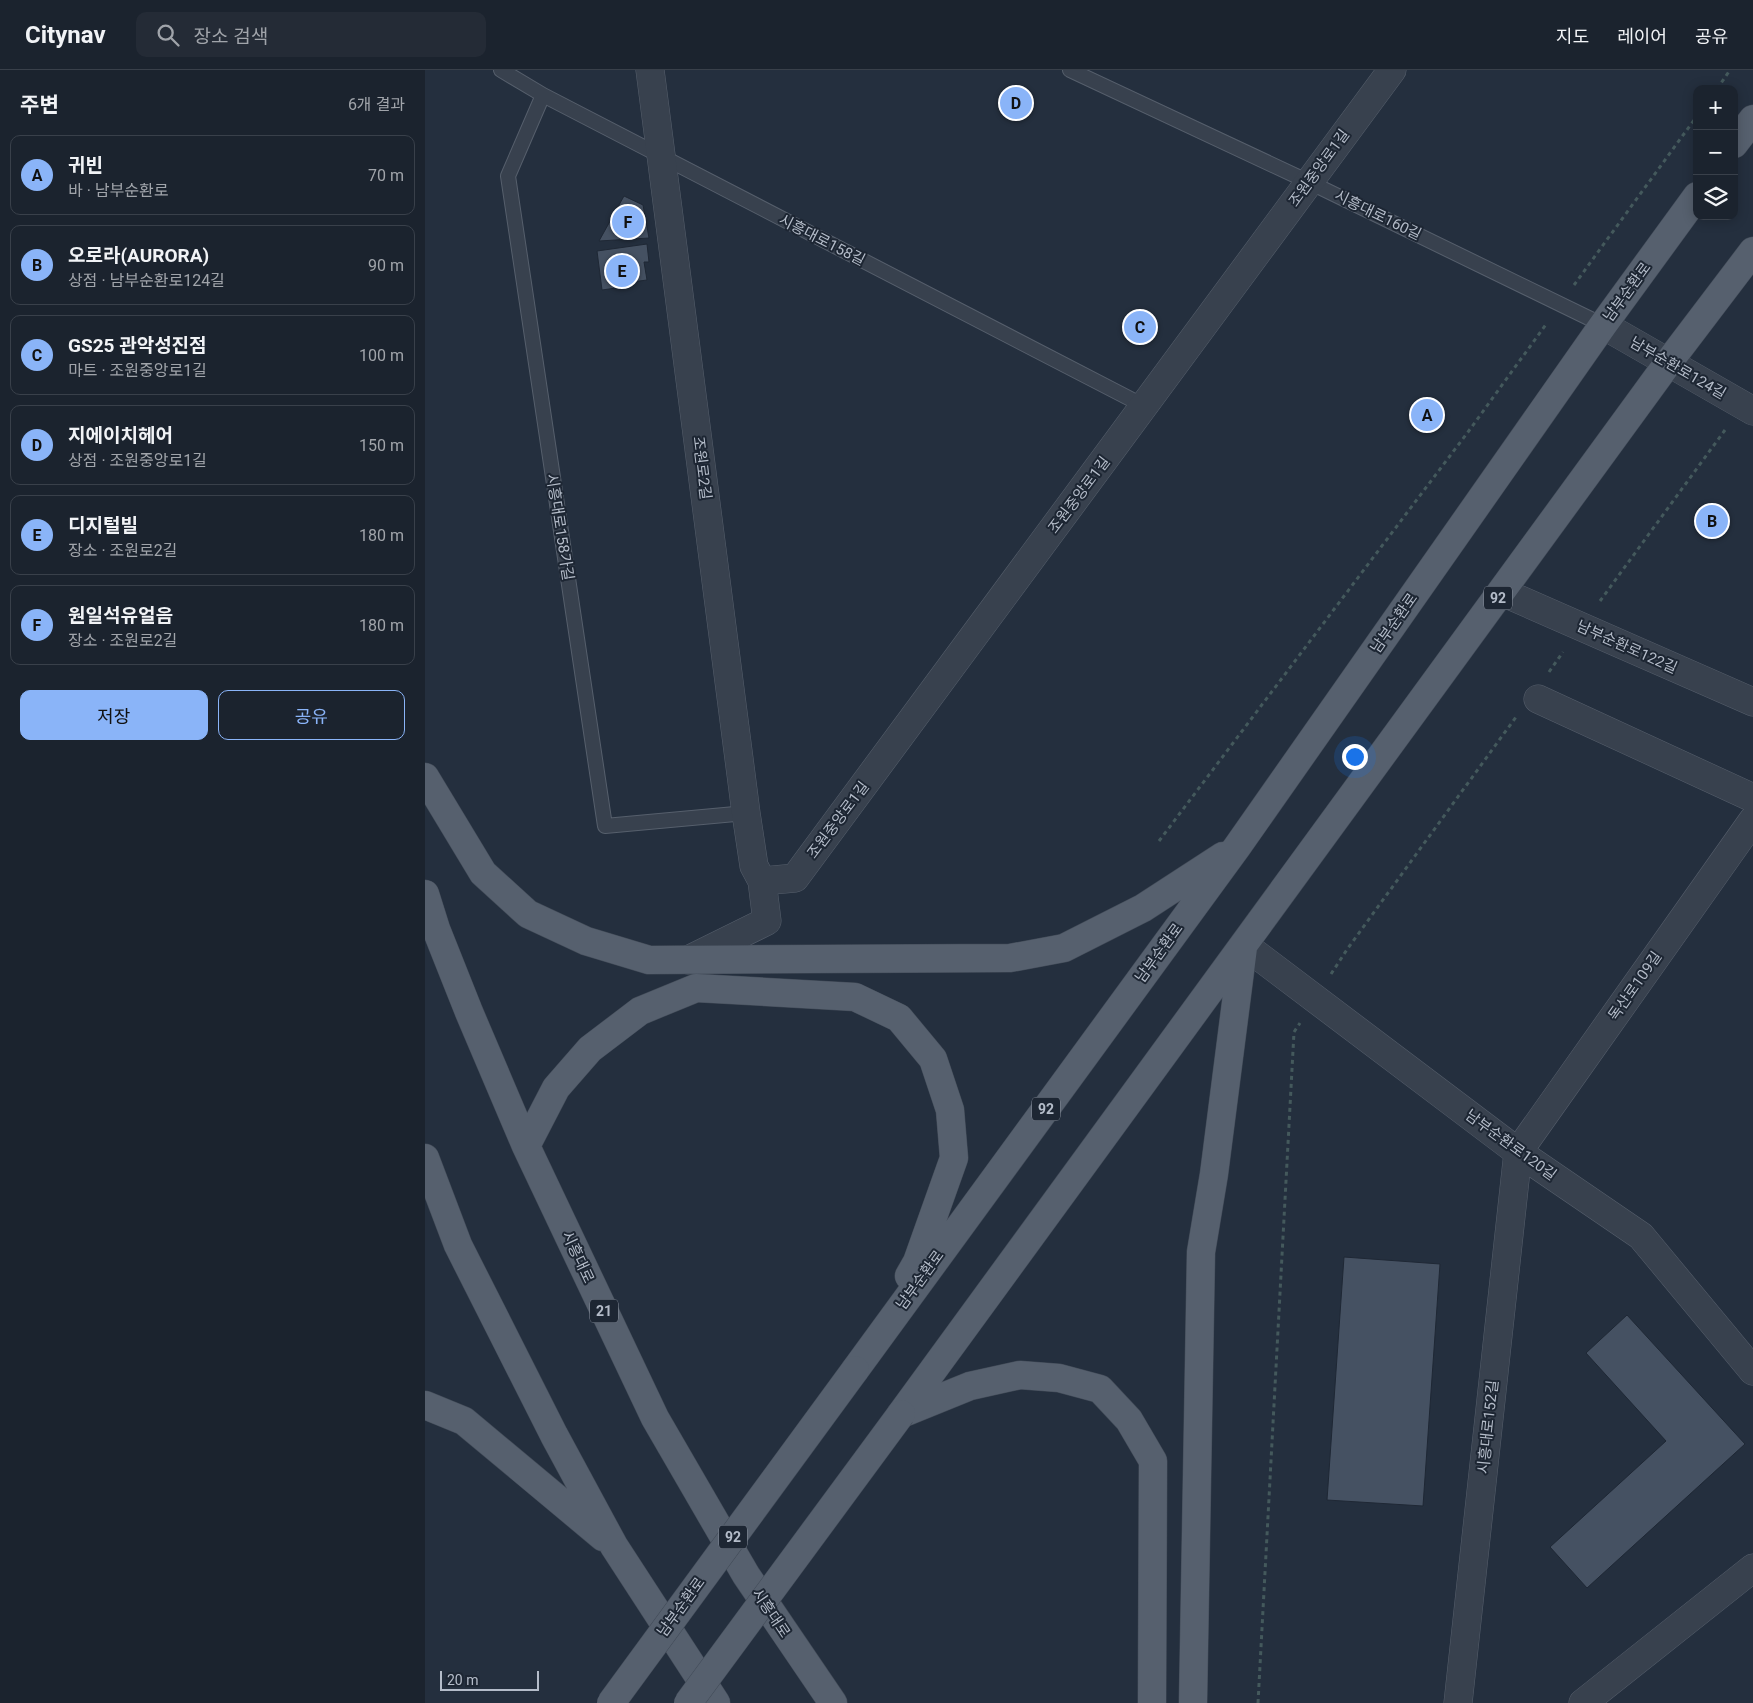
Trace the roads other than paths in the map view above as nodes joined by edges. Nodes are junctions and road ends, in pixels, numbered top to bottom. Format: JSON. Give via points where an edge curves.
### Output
{"nodes":[{"id":1,"x":501,"y":70,"type":"edge"},
{"id":2,"x":651,"y":70,"type":"edge"},
{"id":3,"x":1070,"y":70,"type":"edge"},
{"id":4,"x":1392,"y":70,"type":"edge"},
{"id":5,"x":543,"y":96,"type":"junction"},
{"id":6,"x":1753,"y":119,"type":"edge"},
{"id":7,"x":1738,"y":139,"type":"edge"},
{"id":8,"x":663,"y":158,"type":"junction"},
{"id":9,"x":1309,"y":182,"type":"junction"},
{"id":10,"x":1693,"y":201,"type":"edge"},
{"id":11,"x":1753,"y":251,"type":"edge"},
{"id":12,"x":1603,"y":325,"type":"junction"},
{"id":13,"x":1668,"y":363,"type":"junction"},
{"id":14,"x":1144,"y":406,"type":"junction"},
{"id":15,"x":1748,"y":408,"type":"edge"},
{"id":16,"x":1502,"y":592,"type":"junction"},
{"id":17,"x":1542,"y":687,"type":"road end"},
{"id":18,"x":1753,"y":702,"type":"edge"},
{"id":19,"x":425,"y":776,"type":"edge"},
{"id":20,"x":1753,"y":798,"type":"edge"},
{"id":21,"x":746,"y":813,"type":"junction"},
{"id":22,"x":1753,"y":820,"type":"edge"},
{"id":23,"x":1237,"y":847,"type":"junction"},
{"id":24,"x":758,"y":874,"type":"junction"},
{"id":25,"x":425,"y":894,"type":"edge"},
{"id":26,"x":1243,"y":945,"type":"junction"},
{"id":27,"x":688,"y":960,"type":"junction"},
{"id":28,"x":526,"y":1146,"type":"junction"},
{"id":29,"x":1518,"y":1152,"type":"junction"},
{"id":30,"x":425,"y":1158,"type":"edge"},
{"id":31,"x":855,"y":1370,"type":"junction"},
{"id":32,"x":1753,"y":1371,"type":"edge"},
{"id":33,"x":425,"y":1405,"type":"edge"},
{"id":34,"x":901,"y":1414,"type":"junction"},
{"id":35,"x":613,"y":1546,"type":"junction"},
{"id":36,"x":1753,"y":1568,"type":"edge"},
{"id":37,"x":611,"y":1703,"type":"edge"},
{"id":38,"x":688,"y":1703,"type":"edge"},
{"id":39,"x":716,"y":1703,"type":"edge"},
{"id":40,"x":833,"y":1703,"type":"edge"},
{"id":41,"x":1152,"y":1703,"type":"edge"},
{"id":42,"x":1193,"y":1703,"type":"edge"},
{"id":43,"x":1458,"y":1703,"type":"edge"},
{"id":44,"x":1583,"y":1703,"type":"edge"}],
"edges":[{"from":1,"to":5,"type":"lane","name":"시흥대로158길"},
{"from":2,"to":8,"type":"street","name":"조원로2길"},
{"from":3,"to":9,"type":"lane","name":"시흥대로160길"},
{"from":4,"to":9,"type":"street","name":"조원중앙로1길"},
{"from":5,"to":8,"type":"lane","name":"시흥대로158길"},
{"from":5,"to":21,"type":"lane","name":"시흥대로158가길","via":[[507,176],[605,826]]},
{"from":6,"to":7,"type":"main road"},
{"from":8,"to":14,"type":"lane","name":"시흥대로158길"},
{"from":8,"to":21,"type":"street","name":"조원로2길"},
{"from":9,"to":12,"type":"lane","name":"시흥대로160길"},
{"from":9,"to":14,"type":"street","name":"조원중앙로1길"},
{"from":10,"to":12,"type":"main road","name":"남부순환로","number":"92"},
{"from":11,"to":13,"type":"main road","number":"92"},
{"from":12,"to":13,"type":"street","name":"남부순환로124길"},
{"from":12,"to":23,"type":"main road","name":"남부순환로","number":"92"},
{"from":13,"to":15,"type":"street","name":"남부순환로124길"},
{"from":13,"to":16,"type":"main road","number":"92"},
{"from":14,"to":24,"type":"street","name":"조원중앙로1길","via":[[795,878]]},
{"from":16,"to":18,"type":"street","name":"남부순환로122길"},
{"from":16,"to":26,"type":"main road","number":"92"},
{"from":17,"to":20,"type":"street"},
{"from":19,"to":27,"type":"main road","via":[[483,873],[528,914],[586,941],[649,960]]},
{"from":21,"to":24,"type":"street","name":"조원로2길"},
{"from":22,"to":29,"type":"street","name":"독산로109길"},
{"from":23,"to":27,"type":"main road","via":[[1143,908],[1064,948],[1010,958]]},
{"from":23,"to":31,"type":"main road","name":"남부순환로","number":"92"},
{"from":24,"to":27,"type":"street","name":"조원로2길","via":[[767,920]]},
{"from":25,"to":28,"type":"main road","name":"시흥대로","number":"21","via":[[458,984]]},
{"from":26,"to":29,"type":"street","name":"남부순환로120길"},
{"from":26,"to":34,"type":"main road","number":"92"},
{"from":26,"to":42,"type":"main road","via":[[1201,1252]]},
{"from":28,"to":31,"type":"main road","via":[[556,1088],[590,1050],[640,1011],[695,988],[855,997],[899,1018],[933,1059],[950,1110],[954,1158],[917,1262]]},
{"from":28,"to":40,"type":"main road","name":"시흥대로","number":"21","via":[[655,1418],[746,1575]]},
{"from":29,"to":32,"type":"street","name":"남부순환로120길","via":[[1641,1236]]},
{"from":29,"to":43,"type":"street","name":"시흥대로152길"},
{"from":30,"to":35,"type":"main road","via":[[458,1245]]},
{"from":31,"to":37,"type":"main road","name":"남부순환로","number":"92","bridge":true},
{"from":33,"to":35,"type":"main road","via":[[464,1421]]},
{"from":34,"to":38,"type":"main road","number":"92","bridge":true},
{"from":34,"to":41,"type":"main road","via":[[970,1386],[1020,1376],[1059,1378],[1100,1389],[1129,1420],[1153,1461]]},
{"from":35,"to":39,"type":"main road"},
{"from":36,"to":44,"type":"street"}]}
